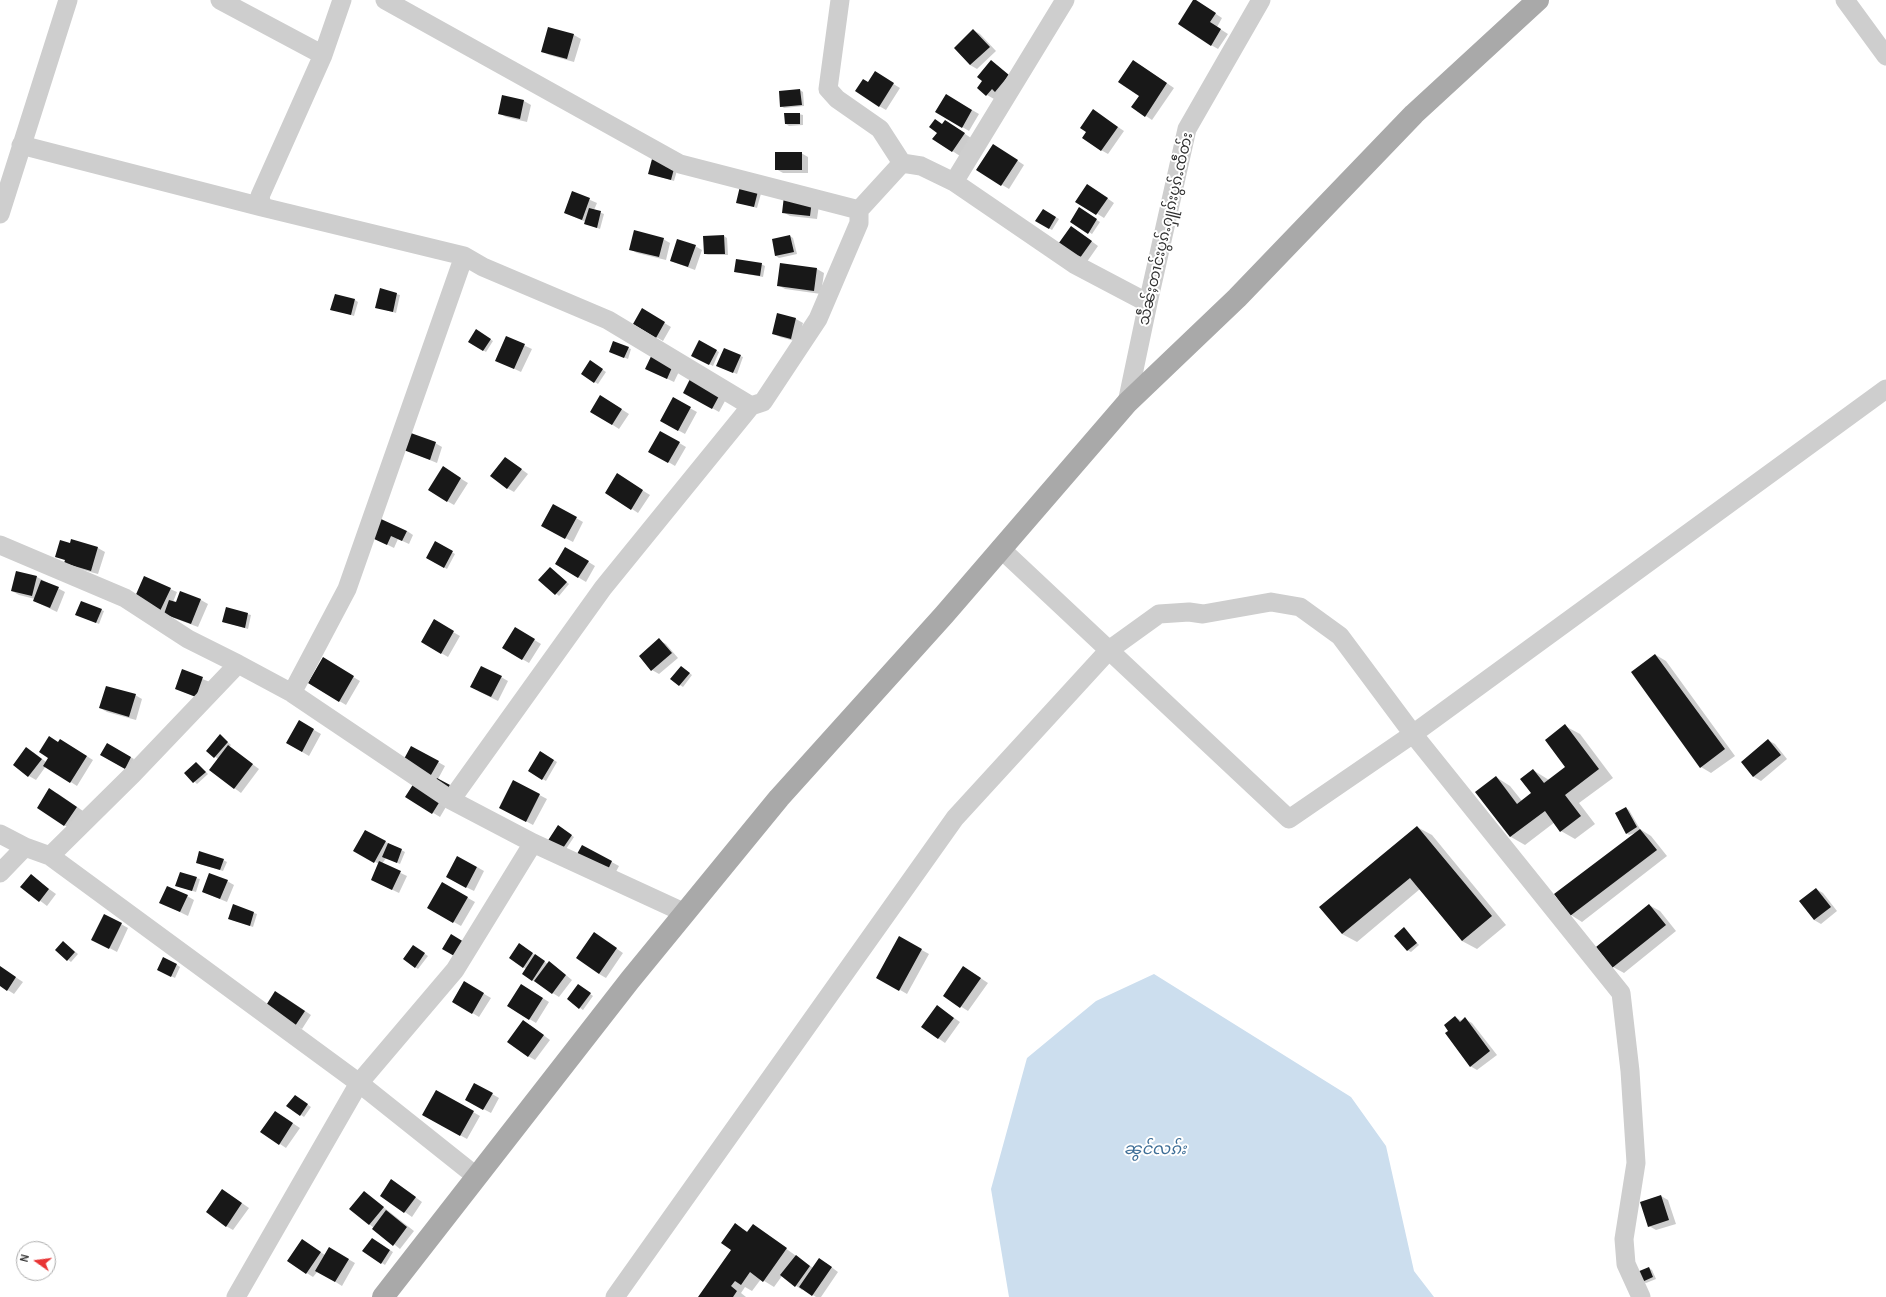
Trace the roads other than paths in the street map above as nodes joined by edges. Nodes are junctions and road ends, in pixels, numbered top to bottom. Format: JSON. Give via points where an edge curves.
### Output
{"nodes":[{"id":1,"x":68,"y":0,"type":"edge"},
{"id":2,"x":220,"y":0,"type":"edge"},
{"id":3,"x":342,"y":0,"type":"edge"},
{"id":4,"x":385,"y":0,"type":"edge"},
{"id":5,"x":840,"y":0,"type":"edge"},
{"id":6,"x":1066,"y":0,"type":"edge"},
{"id":7,"x":1261,"y":0,"type":"edge"},
{"id":8,"x":1538,"y":0,"type":"edge"},
{"id":9,"x":1845,"y":0,"type":"edge"},
{"id":10,"x":323,"y":55,"type":"junction"},
{"id":11,"x":1886,"y":56,"type":"edge"},
{"id":12,"x":21,"y":145,"type":"junction"},
{"id":13,"x":902,"y":163,"type":"junction"},
{"id":14,"x":954,"y":182,"type":"junction"},
{"id":15,"x":262,"y":207,"type":"junction"},
{"id":16,"x":859,"y":210,"type":"junction"},
{"id":17,"x":0,"y":214,"type":"edge"},
{"id":18,"x":464,"y":256,"type":"junction"},
{"id":19,"x":1148,"y":303,"type":"junction"},
{"id":20,"x":1886,"y":389,"type":"edge"},
{"id":21,"x":1127,"y":403,"type":"junction"},
{"id":22,"x":751,"y":406,"type":"junction"},
{"id":23,"x":0,"y":545,"type":"edge"},
{"id":24,"x":1000,"y":548,"type":"junction"},
{"id":25,"x":1109,"y":650,"type":"junction"},
{"id":26,"x":238,"y":664,"type":"junction"},
{"id":27,"x":292,"y":693,"type":"junction"},
{"id":28,"x":1413,"y":734,"type":"junction"},
{"id":29,"x":451,"y":800,"type":"junction"},
{"id":30,"x":0,"y":834,"type":"edge"},
{"id":31,"x":533,"y":843,"type":"junction"},
{"id":32,"x":25,"y":847,"type":"junction"},
{"id":33,"x":50,"y":856,"type":"junction"},
{"id":34,"x":0,"y":873,"type":"edge"},
{"id":35,"x":685,"y":913,"type":"junction"},
{"id":36,"x":359,"y":1083,"type":"junction"},
{"id":37,"x":477,"y":1177,"type":"junction"},
{"id":38,"x":236,"y":1297,"type":"edge"},
{"id":39,"x":383,"y":1297,"type":"edge"},
{"id":40,"x":615,"y":1297,"type":"edge"},
{"id":41,"x":1640,"y":1297,"type":"edge"}],
"edges":[{"from":1,"to":12,"type":"street"},
{"from":2,"to":10,"type":"street"},
{"from":3,"to":10,"type":"street"},
{"from":4,"to":16,"type":"street","via":[[680,164]]},
{"from":5,"to":13,"type":"street","via":[[828,89],[837,99],[880,129]]},
{"from":6,"to":14,"type":"street"},
{"from":7,"to":19,"type":"street","name":"သဵၼ်ႈတၢင်းပွၵ်ႉႁူၵ်းပွၵ်ႉၸဵတ်း","via":[[1187,129]]},
{"from":8,"to":21,"type":"main road","via":[[1414,114],[1237,298]]},
{"from":9,"to":11,"type":"street"},
{"from":10,"to":15,"type":"street","via":[[260,196]]},
{"from":12,"to":15,"type":"street"},
{"from":12,"to":17,"type":"street"},
{"from":13,"to":14,"type":"street","via":[[921,166]]},
{"from":13,"to":16,"type":"street"},
{"from":14,"to":19,"type":"street","via":[[1074,264]]},
{"from":15,"to":18,"type":"street"},
{"from":16,"to":22,"type":"street","via":[[859,223],[818,319],[763,402]]},
{"from":18,"to":22,"type":"street","via":[[608,320]]},
{"from":18,"to":27,"type":"street","via":[[347,589]]},
{"from":19,"to":21,"type":"street","name":"သဵၼ်ႈတၢင်းပွၵ်ႉႁူၵ်းပွၵ်ႉၸဵတ်း"},
{"from":20,"to":28,"type":"street"},
{"from":21,"to":24,"type":"main road"},
{"from":22,"to":29,"type":"street","via":[[603,588]]},
{"from":23,"to":26,"type":"street","via":[[125,598],[188,640]]},
{"from":24,"to":25,"type":"street"},
{"from":24,"to":35,"type":"main road","via":[[944,615],[779,798]]},
{"from":25,"to":28,"type":"street","via":[[1159,614],[1203,614],[1272,602],[1300,607],[1340,636]]},
{"from":25,"to":28,"type":"street","via":[[1289,819]]},
{"from":25,"to":40,"type":"street","via":[[955,818]]},
{"from":26,"to":27,"type":"street"},
{"from":26,"to":33,"type":"street","via":[[134,774]]},
{"from":27,"to":29,"type":"street"},
{"from":28,"to":41,"type":"street","via":[[1621,993],[1630,1072],[1636,1163],[1624,1239],[1626,1264]]},
{"from":29,"to":31,"type":"street"},
{"from":30,"to":32,"type":"street"},
{"from":31,"to":35,"type":"street"},
{"from":31,"to":36,"type":"street","via":[[455,970]]},
{"from":32,"to":33,"type":"street"},
{"from":32,"to":34,"type":"street"},
{"from":33,"to":36,"type":"street"},
{"from":35,"to":37,"type":"main road"},
{"from":36,"to":37,"type":"street"},
{"from":36,"to":38,"type":"street"},
{"from":37,"to":39,"type":"main road"}]}
